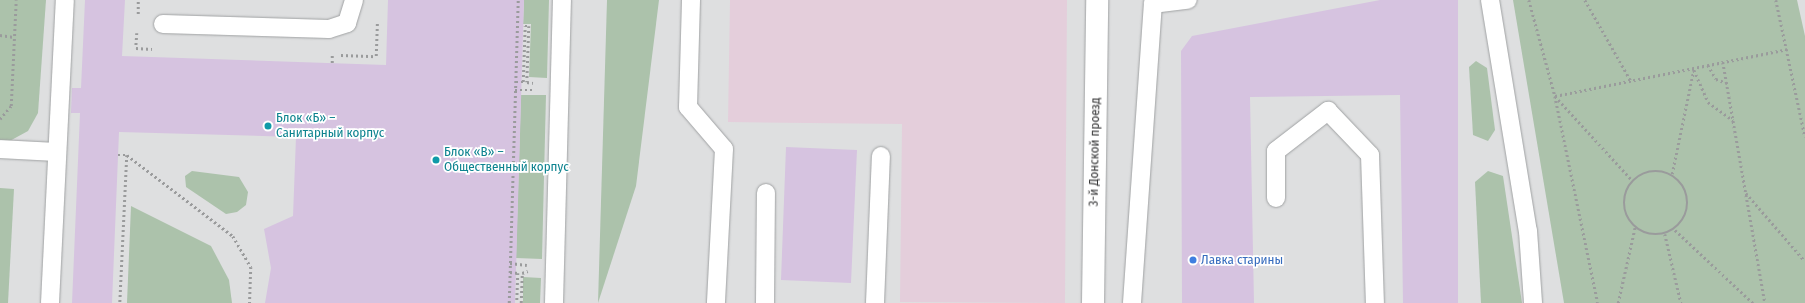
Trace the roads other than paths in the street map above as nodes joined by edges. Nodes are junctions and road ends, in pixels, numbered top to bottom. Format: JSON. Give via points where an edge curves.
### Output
{"nodes":[{"id":1,"x":65,"y":0,"type":"edge"},
{"id":2,"x":354,"y":0,"type":"edge"},
{"id":3,"x":562,"y":0,"type":"edge"},
{"id":4,"x":691,"y":0,"type":"edge"},
{"id":5,"x":1097,"y":0,"type":"edge"},
{"id":6,"x":1188,"y":0,"type":"edge"},
{"id":7,"x":1490,"y":0,"type":"edge"},
{"id":8,"x":163,"y":24,"type":"dead end"},
{"id":9,"x":0,"y":149,"type":"edge"},
{"id":10,"x":57,"y":152,"type":"junction"},
{"id":11,"x":881,"y":156,"type":"dead end"},
{"id":12,"x":766,"y":193,"type":"dead end"},
{"id":13,"x":1276,"y":198,"type":"dead end"},
{"id":14,"x":50,"y":303,"type":"edge"},
{"id":15,"x":554,"y":303,"type":"edge"},
{"id":16,"x":716,"y":303,"type":"edge"},
{"id":17,"x":765,"y":303,"type":"edge"},
{"id":18,"x":875,"y":303,"type":"edge"},
{"id":19,"x":1093,"y":303,"type":"edge"},
{"id":20,"x":1132,"y":303,"type":"edge"},
{"id":21,"x":1375,"y":303,"type":"edge"},
{"id":22,"x":1533,"y":303,"type":"edge"}],
"edges":[{"from":1,"to":10,"type":"lane"},
{"from":2,"to":8,"type":"lane","via":[[347,23],[329,29]]},
{"from":3,"to":15,"type":"lane"},
{"from":4,"to":16,"type":"lane","via":[[688,107],[724,149]]},
{"from":5,"to":19,"type":"street","name":"3-й Донской проезд"},
{"from":6,"to":20,"type":"lane","via":[[1153,4]]},
{"from":7,"to":22,"type":"lane","via":[[1528,231]]},
{"from":9,"to":10,"type":"lane"},
{"from":10,"to":14,"type":"lane"},
{"from":11,"to":18,"type":"lane"},
{"from":12,"to":17,"type":"lane"},
{"from":13,"to":21,"type":"lane","via":[[1276,151],[1328,111],[1370,155]]}]}
